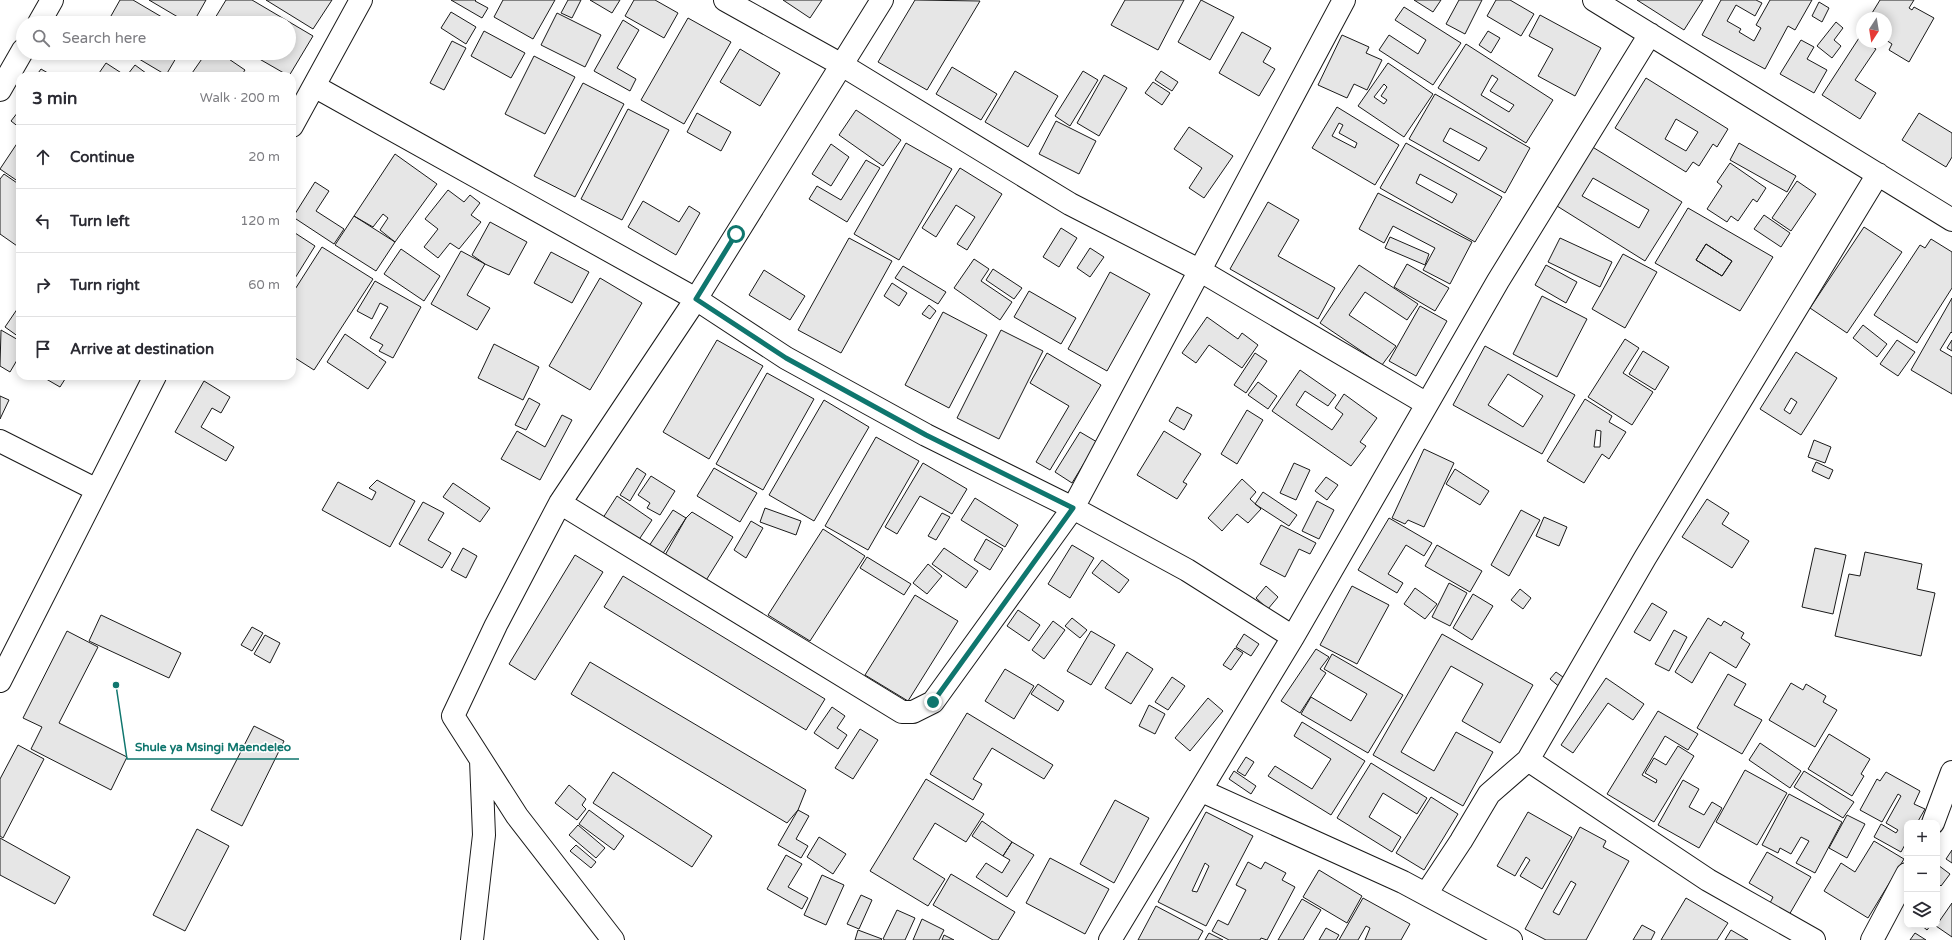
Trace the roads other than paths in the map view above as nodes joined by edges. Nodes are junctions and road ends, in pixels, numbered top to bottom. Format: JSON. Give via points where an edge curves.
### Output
{"nodes":[{"id":1,"x":52,"y":0,"type":"edge"},
{"id":2,"x":361,"y":0,"type":"edge"},
{"id":3,"x":725,"y":0,"type":"edge"},
{"id":4,"x":882,"y":0,"type":"edge"},
{"id":5,"x":1344,"y":0,"type":"edge"},
{"id":6,"x":1594,"y":0,"type":"edge"},
{"id":7,"x":43,"y":16,"type":"edge"},
{"id":8,"x":1650,"y":34,"type":"junction"},
{"id":9,"x":17,"y":60,"type":"edge"},
{"id":10,"x":842,"y":65,"type":"junction"},
{"id":11,"x":314,"y":86,"type":"junction"},
{"id":12,"x":0,"y":90,"type":"edge"},
{"id":13,"x":296,"y":119,"type":"edge"},
{"id":14,"x":1878,"y":174,"type":"junction"},
{"id":15,"x":1952,"y":220,"type":"edge"},
{"id":16,"x":1199,"y":270,"type":"junction"},
{"id":17,"x":696,"y":299,"type":"junction"},
{"id":18,"x":153,"y":380,"type":"edge"},
{"id":19,"x":1427,"y":404,"type":"junction"},
{"id":20,"x":0,"y":441,"type":"edge"},
{"id":21,"x":97,"y":490,"type":"junction"},
{"id":22,"x":560,"y":503,"type":"junction"},
{"id":23,"x":1073,"y":508,"type":"junction"},
{"id":24,"x":1293,"y":637,"type":"junction"},
{"id":25,"x":0,"y":681,"type":"edge"},
{"id":26,"x":481,"y":760,"type":"junction"},
{"id":27,"x":1528,"y":760,"type":"junction"},
{"id":28,"x":1952,"y":772,"type":"edge"},
{"id":29,"x":1202,"y":791,"type":"junction"},
{"id":30,"x":1934,"y":820,"type":"edge"},
{"id":31,"x":1904,"y":880,"type":"edge"},
{"id":32,"x":1426,"y":894,"type":"junction"},
{"id":33,"x":472,"y":940,"type":"edge"},
{"id":34,"x":613,"y":940,"type":"edge"},
{"id":35,"x":1110,"y":940,"type":"edge"},
{"id":36,"x":1511,"y":940,"type":"edge"},
{"id":37,"x":1814,"y":940,"type":"edge"},
{"id":38,"x":1872,"y":940,"type":"edge"}],
"edges":[{"from":1,"to":7,"type":"street"},
{"from":2,"to":11,"type":"street"},
{"from":3,"to":10,"type":"street"},
{"from":4,"to":10,"type":"street"},
{"from":5,"to":16,"type":"street"},
{"from":6,"to":8,"type":"street"},
{"from":8,"to":14,"type":"street"},
{"from":8,"to":19,"type":"street","via":[[1498,281]]},
{"from":9,"to":12,"type":"street"},
{"from":10,"to":16,"type":"street","via":[[1070,204]]},
{"from":10,"to":17,"type":"street"},
{"from":11,"to":13,"type":"street"},
{"from":11,"to":17,"type":"street"},
{"from":14,"to":15,"type":"street"},
{"from":14,"to":27,"type":"street","via":[[1645,558]]},
{"from":16,"to":19,"type":"street"},
{"from":16,"to":23,"type":"street"},
{"from":17,"to":22,"type":"street"},
{"from":17,"to":23,"type":"street","via":[[786,358],[926,435]]},
{"from":18,"to":21,"type":"street"},
{"from":19,"to":24,"type":"street"},
{"from":20,"to":21,"type":"street"},
{"from":21,"to":25,"type":"street"},
{"from":22,"to":23,"type":"street","via":[[902,712],[913,712],[933,702]]},
{"from":22,"to":26,"type":"street","via":[[496,625],[454,716]]},
{"from":23,"to":24,"type":"street","via":[[1187,570]]},
{"from":24,"to":29,"type":"street"},
{"from":26,"to":33,"type":"street","via":[[484,835]]},
{"from":26,"to":34,"type":"street","via":[[517,816]]},
{"from":27,"to":32,"type":"street","via":[[1489,794]]},
{"from":27,"to":37,"type":"street","via":[[1708,880]]},
{"from":28,"to":30,"type":"street"},
{"from":29,"to":32,"type":"street","via":[[1396,878]]},
{"from":29,"to":35,"type":"street"},
{"from":31,"to":38,"type":"street"},
{"from":32,"to":36,"type":"street"}]}
